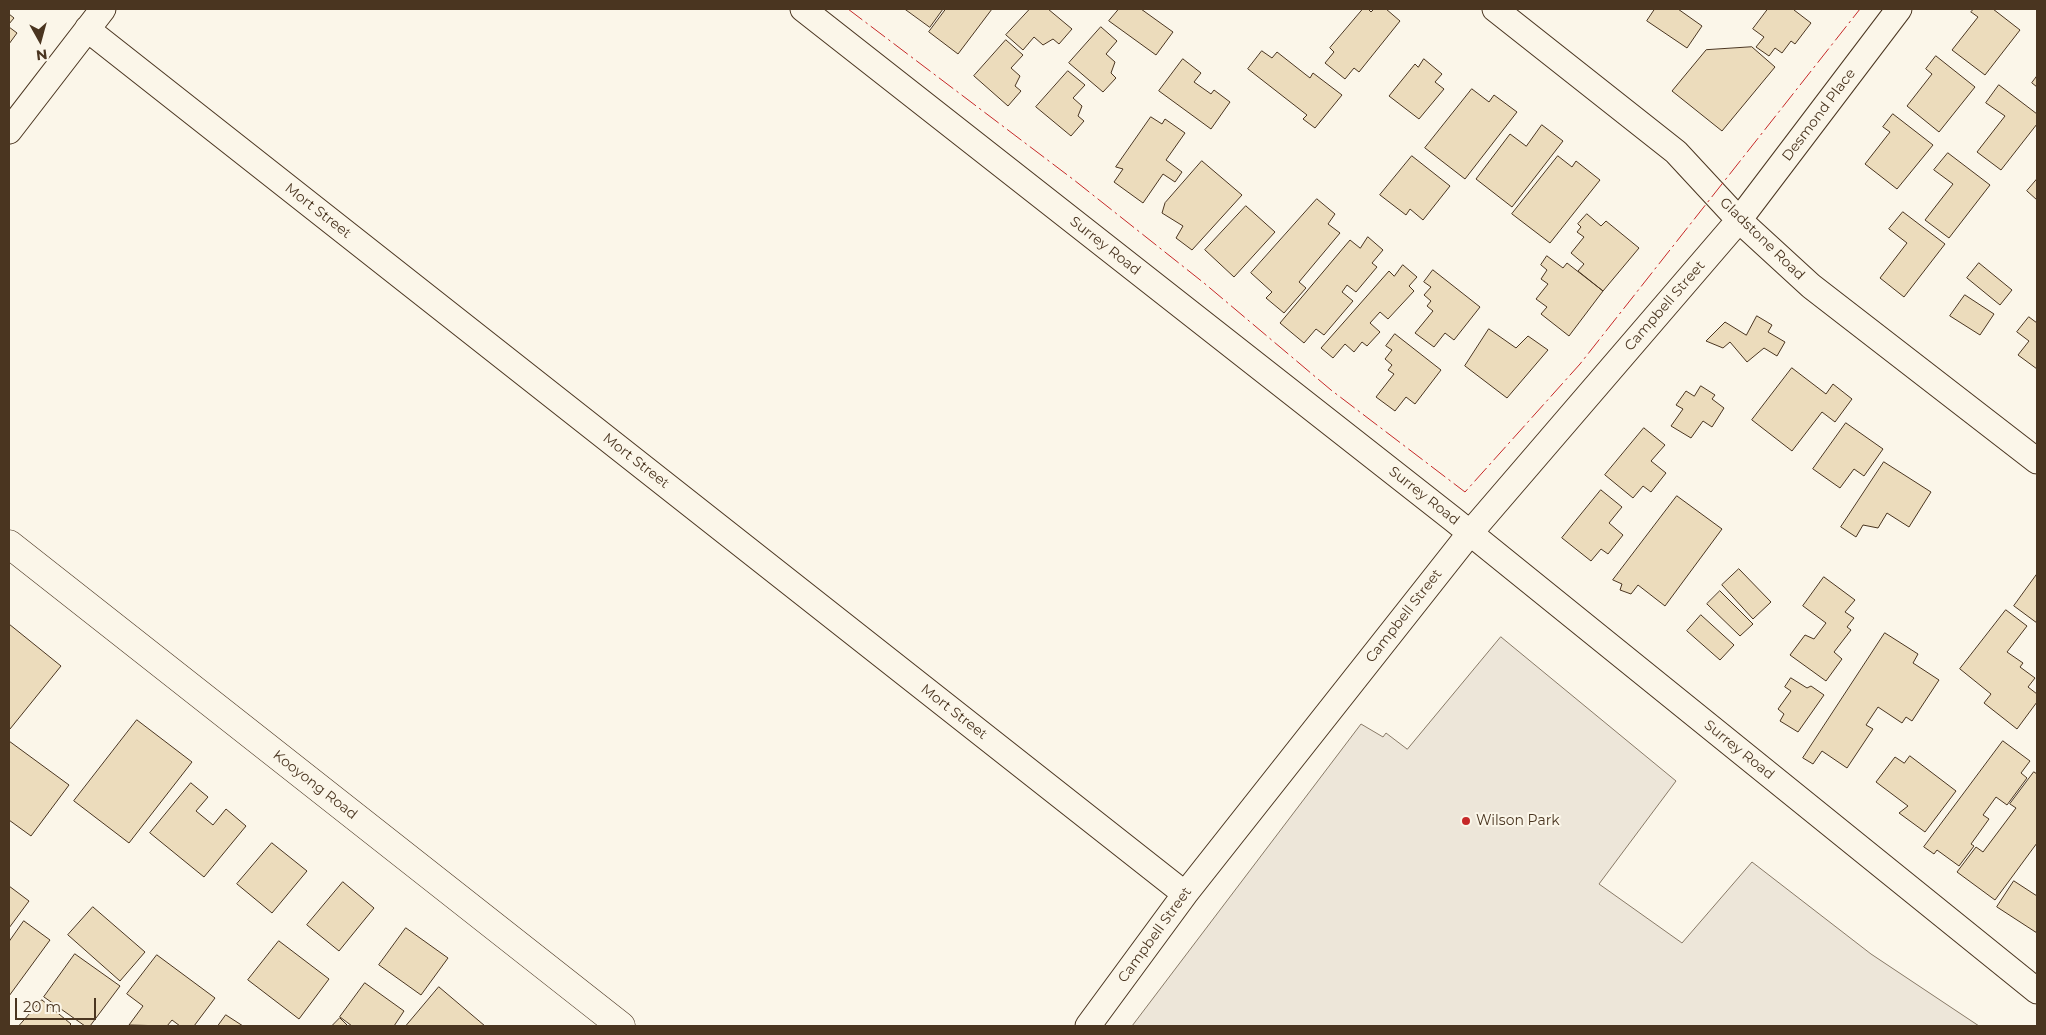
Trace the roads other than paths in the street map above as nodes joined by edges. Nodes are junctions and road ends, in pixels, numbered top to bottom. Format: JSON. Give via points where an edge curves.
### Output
{"nodes":[{"id":1,"x":103,"y":9,"type":"edge"},
{"id":2,"x":803,"y":9,"type":"edge"},
{"id":3,"x":1494,"y":9,"type":"edge"},
{"id":4,"x":1899,"y":9,"type":"edge"},
{"id":5,"x":87,"y":29,"type":"junction"},
{"id":6,"x":9,"y":131,"type":"edge"},
{"id":7,"x":1739,"y":220,"type":"junction"},
{"id":8,"x":2037,"y":461,"type":"edge"},
{"id":9,"x":1470,"y":533,"type":"junction"},
{"id":10,"x":9,"y":544,"type":"edge"},
{"id":11,"x":1185,"y":894,"type":"junction"},
{"id":12,"x":2037,"y":991,"type":"edge"},
{"id":13,"x":622,"y":1026,"type":"edge"},
{"id":14,"x":1088,"y":1026,"type":"edge"}],
"edges":[{"from":1,"to":5,"type":"street"},
{"from":2,"to":9,"type":"street","name":"Surrey Road"},
{"from":3,"to":7,"type":"street","name":"Gladstone Road","via":[[1676,152]]},
{"from":4,"to":7,"type":"street","name":"Desmond Place"},
{"from":5,"to":6,"type":"street"},
{"from":5,"to":11,"type":"street","name":"Mort Street"},
{"from":7,"to":8,"type":"street","name":"Gladstone Road","via":[[1811,286]]},
{"from":7,"to":9,"type":"street","name":"Campbell Street"},
{"from":9,"to":11,"type":"street","name":"Campbell Street"},
{"from":9,"to":12,"type":"street","name":"Surrey Road"},
{"from":10,"to":13,"type":"street","name":"Kooyong Road"},
{"from":11,"to":14,"type":"street","name":"Campbell Street"}]}
